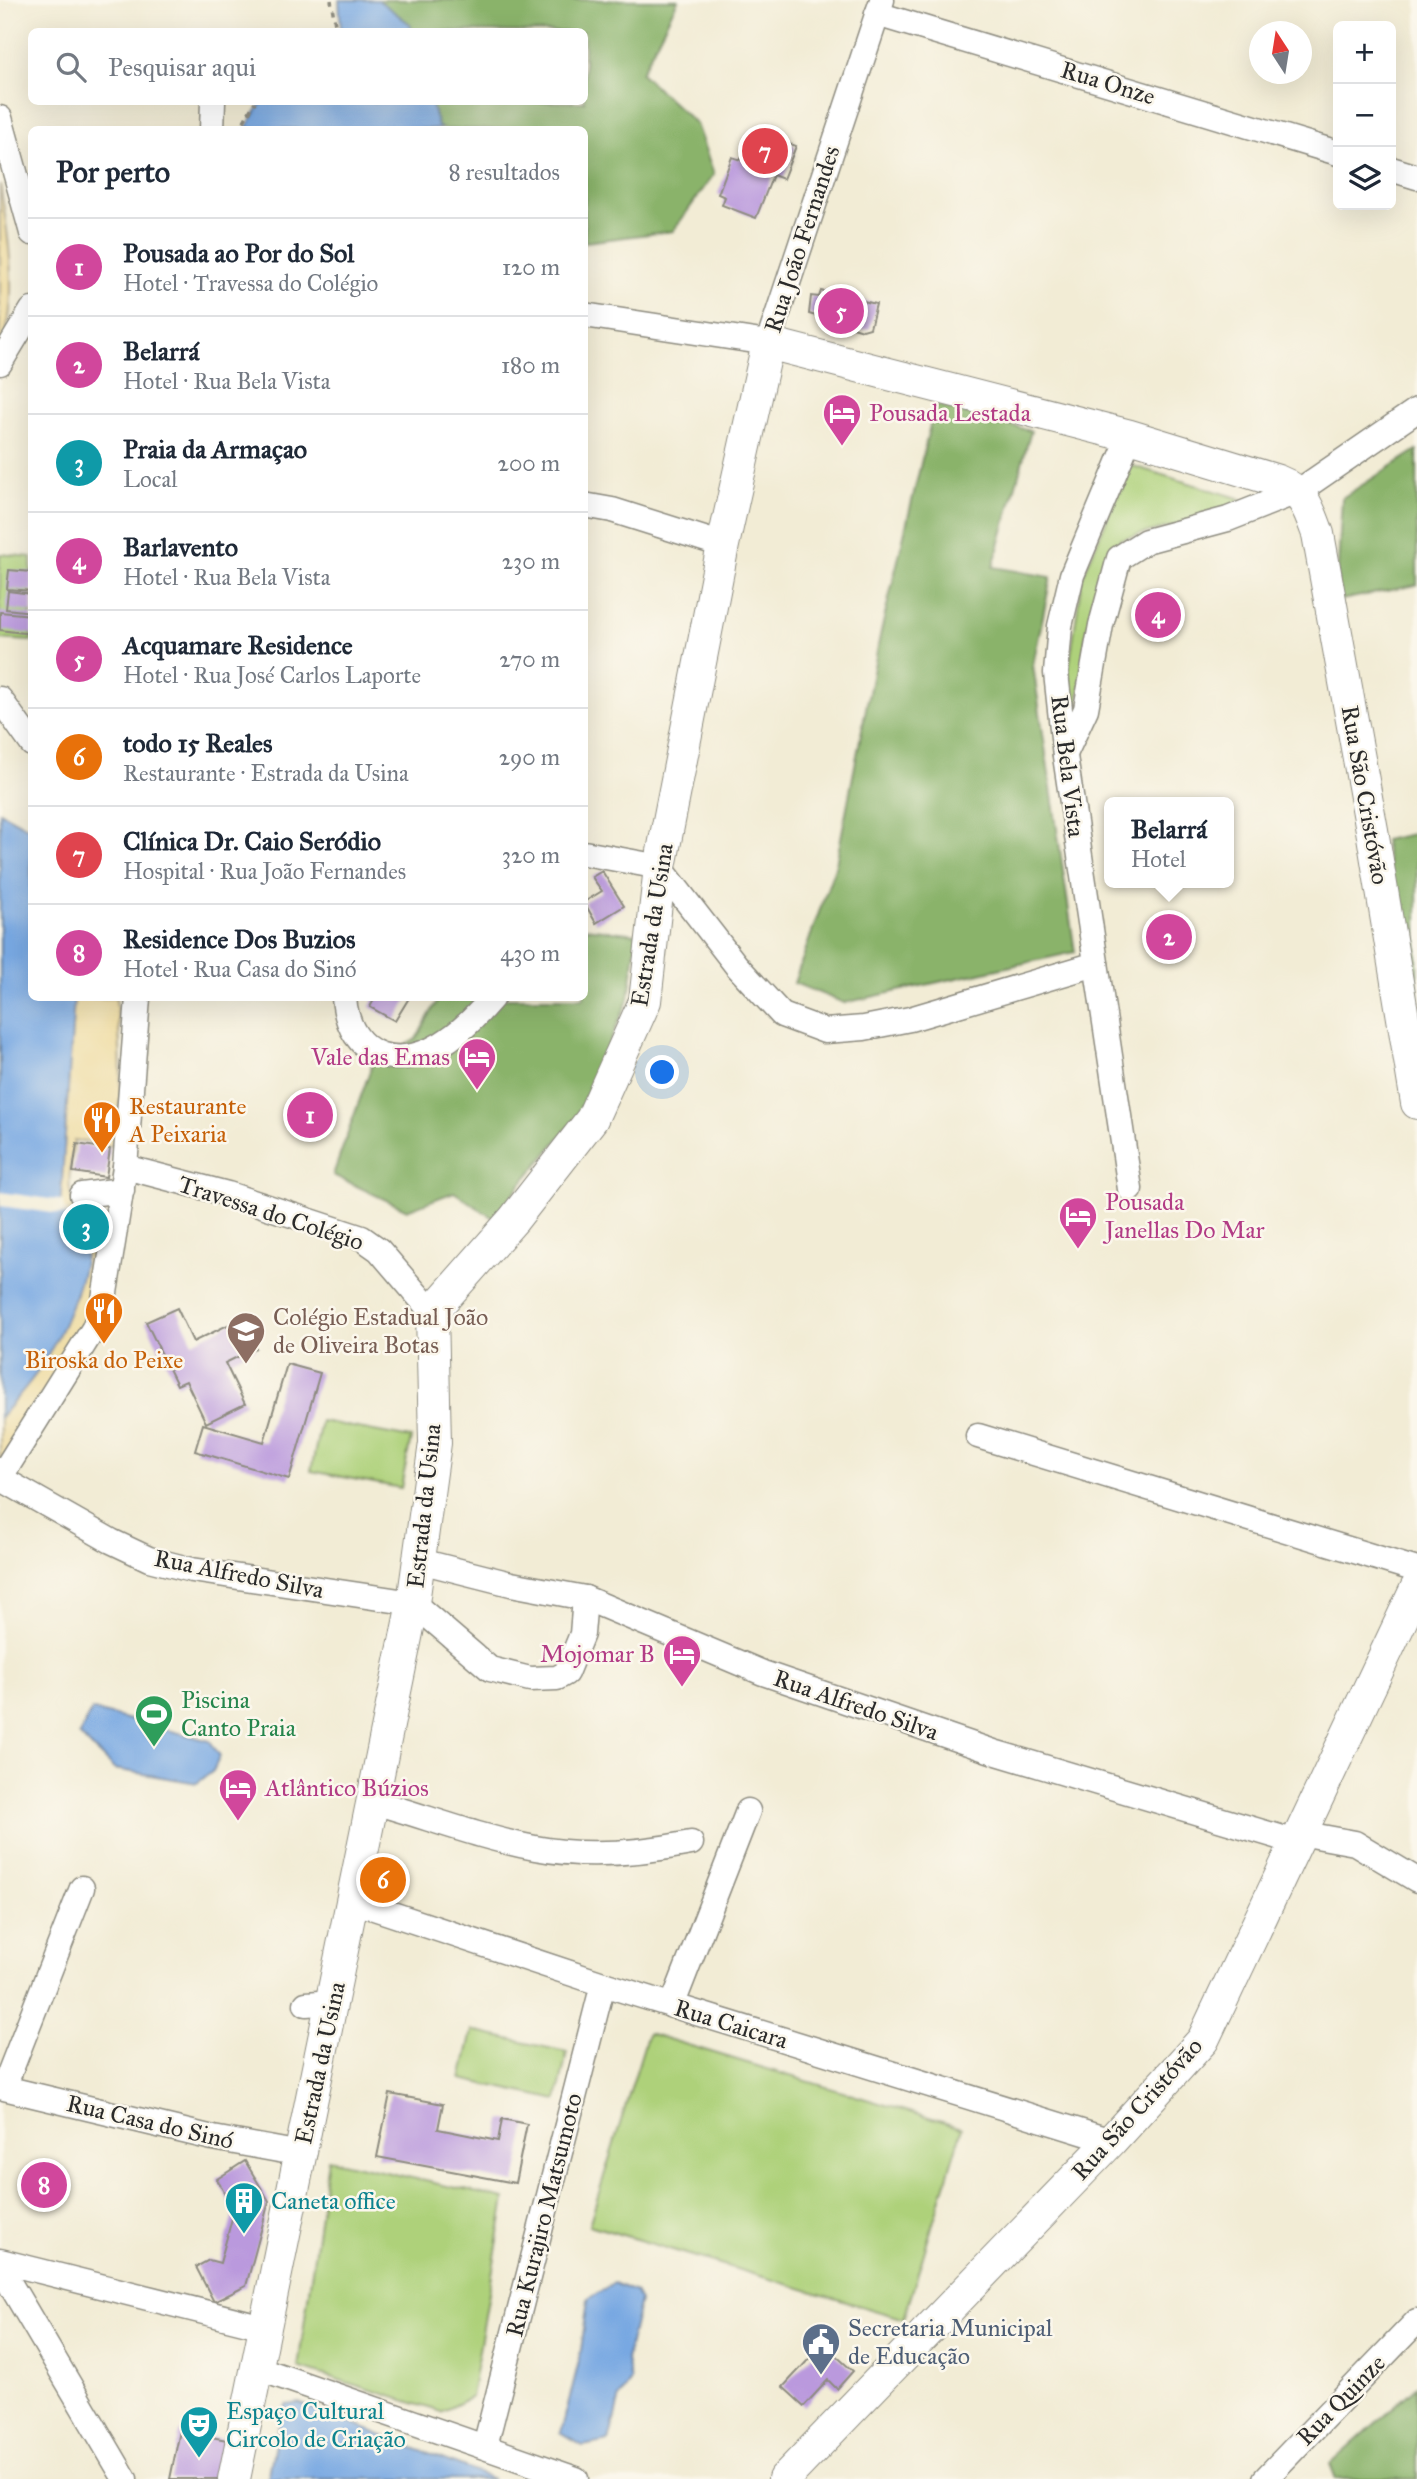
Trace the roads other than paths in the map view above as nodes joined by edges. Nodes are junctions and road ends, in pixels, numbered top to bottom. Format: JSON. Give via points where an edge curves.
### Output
{"nodes":[{"id":1,"x":879,"y":7,"type":"edge"},
{"id":2,"x":213,"y":105,"type":"edge"},
{"id":3,"x":0,"y":118,"type":"edge"},
{"id":4,"x":212,"y":126,"type":"edge"},
{"id":5,"x":1333,"y":151,"type":"edge"},
{"id":6,"x":1396,"y":171,"type":"edge"},
{"id":7,"x":1417,"y":177,"type":"edge"},
{"id":8,"x":28,"y":219,"type":"edge"},
{"id":9,"x":588,"y":315,"type":"edge"},
{"id":10,"x":28,"y":317,"type":"edge"},
{"id":11,"x":768,"y":343,"type":"junction"},
{"id":12,"x":0,"y":363,"type":"edge"},
{"id":13,"x":1417,"y":410,"type":"edge"},
{"id":14,"x":1130,"y":436,"type":"junction"},
{"id":15,"x":1298,"y":491,"type":"junction"},
{"id":16,"x":588,"y":506,"type":"edge"},
{"id":17,"x":723,"y":545,"type":"junction"},
{"id":18,"x":0,"y":699,"type":"edge"},
{"id":19,"x":18,"y":735,"type":"edge"},
{"id":20,"x":1065,"y":756,"type":"junction"},
{"id":21,"x":588,"y":854,"type":"edge"},
{"id":22,"x":660,"y":867,"type":"junction"},
{"id":23,"x":1096,"y":964,"type":"junction"},
{"id":24,"x":138,"y":1001,"type":"edge"},
{"id":25,"x":344,"y":1001,"type":"edge"},
{"id":26,"x":489,"y":1001,"type":"edge"},
{"id":27,"x":1417,"y":1103,"type":"edge"},
{"id":28,"x":123,"y":1179,"type":"junction"},
{"id":29,"x":1130,"y":1189,"type":"dead end"},
{"id":30,"x":82,"y":1195,"type":"dead end"},
{"id":31,"x":432,"y":1312,"type":"junction"},
{"id":32,"x":978,"y":1436,"type":"dead end"},
{"id":33,"x":0,"y":1478,"type":"edge"},
{"id":34,"x":420,"y":1561,"type":"junction"},
{"id":35,"x":1417,"y":1570,"type":"edge"},
{"id":36,"x":1417,"y":1587,"type":"edge"},
{"id":37,"x":585,"y":1598,"type":"junction"},
{"id":38,"x":413,"y":1603,"type":"junction"},
{"id":39,"x":374,"y":1802,"type":"junction"},
{"id":40,"x":748,"y":1811,"type":"dead end"},
{"id":41,"x":1298,"y":1837,"type":"junction"},
{"id":42,"x":691,"y":1843,"type":"dead end"},
{"id":43,"x":1417,"y":1880,"type":"edge"},
{"id":44,"x":82,"y":1888,"type":"dead end"},
{"id":45,"x":353,"y":1901,"type":"junction"},
{"id":46,"x":603,"y":1984,"type":"junction"},
{"id":47,"x":672,"y":2006,"type":"junction"},
{"id":48,"x":2,"y":2087,"type":"edge"},
{"id":49,"x":1111,"y":2141,"type":"junction"},
{"id":50,"x":301,"y":2154,"type":"junction"},
{"id":51,"x":0,"y":2262,"type":"edge"},
{"id":52,"x":0,"y":2267,"type":"edge"},
{"id":53,"x":1417,"y":2320,"type":"edge"},
{"id":54,"x":264,"y":2327,"type":"junction"},
{"id":55,"x":257,"y":2368,"type":"junction"},
{"id":56,"x":485,"y":2446,"type":"junction"},
{"id":57,"x":1277,"y":2474,"type":"edge"},
{"id":58,"x":125,"y":2479,"type":"edge"},
{"id":59,"x":234,"y":2479,"type":"edge"},
{"id":60,"x":576,"y":2479,"type":"edge"},
{"id":61,"x":783,"y":2479,"type":"edge"}],
"edges":[{"from":1,"to":5,"type":"street","name":"Rua Onze"},
{"from":1,"to":11,"type":"street","name":"Rua João Fernandes"},
{"from":2,"to":4,"type":"street"},
{"from":3,"to":8,"type":"street"},
{"from":6,"to":7,"type":"street"},
{"from":9,"to":11,"type":"street","name":"Rua João Fernandes"},
{"from":10,"to":12,"type":"street"},
{"from":11,"to":14,"type":"main road"},
{"from":11,"to":17,"type":"main road","name":"Estrada da Usina"},
{"from":13,"to":15,"type":"street"},
{"from":14,"to":15,"type":"main road"},
{"from":14,"to":20,"type":"street","name":"Rua Bela Vista","via":[[1072,575],[1060,626],[1056,673]]},
{"from":15,"to":20,"type":"street","via":[[1228,519],[1146,541],[1119,558],[1086,709]]},
{"from":15,"to":27,"type":"main road","name":"Rua São Cristóvão","via":[[1318,534]]},
{"from":16,"to":17,"type":"street"},
{"from":17,"to":22,"type":"main road","name":"Estrada da Usina"},
{"from":18,"to":19,"type":"street"},
{"from":20,"to":23,"type":"street","name":"Rua Bela Vista"},
{"from":21,"to":22,"type":"street"},
{"from":22,"to":23,"type":"street","via":[[736,965],[782,1015],[825,1031],[910,1019]]},
{"from":22,"to":31,"type":"main road","name":"Estrada da Usina","via":[[645,1001],[592,1119],[514,1219]]},
{"from":23,"to":29,"type":"street","name":"Rua Bela Vista"},
{"from":24,"to":28,"type":"street"},
{"from":25,"to":26,"type":"street","via":[[349,1029],[359,1043],[392,1057],[422,1052],[448,1040]]},
{"from":28,"to":30,"type":"street"},
{"from":28,"to":31,"type":"street","name":"Travessa do Colégio","via":[[228,1194],[362,1238],[379,1250]]},
{"from":28,"to":33,"type":"street","via":[[104,1299],[94,1328]]},
{"from":31,"to":34,"type":"main road","name":"Estrada da Usina","via":[[435,1443]]},
{"from":32,"to":35,"type":"street"},
{"from":33,"to":38,"type":"street","name":"Rua Alfredo Silva","via":[[149,1559],[192,1570]]},
{"from":34,"to":37,"type":"street","name":"Rua Alfredo Silva"},
{"from":34,"to":38,"type":"main road","name":"Estrada da Usina"},
{"from":36,"to":41,"type":"main road","name":"Rua São Cristóvão"},
{"from":37,"to":38,"type":"street","via":[[582,1634],[572,1665],[566,1673],[549,1679],[490,1669]]},
{"from":37,"to":41,"type":"street","name":"Rua Alfredo Silva","via":[[763,1673],[984,1749]]},
{"from":38,"to":39,"type":"main road","name":"Estrada da Usina"},
{"from":39,"to":42,"type":"street","via":[[536,1848],[597,1854]]},
{"from":39,"to":45,"type":"main road","name":"Estrada da Usina"},
{"from":40,"to":47,"type":"street"},
{"from":41,"to":43,"type":"street","name":"Rua Alfredo Silva","via":[[1355,1843]]},
{"from":41,"to":49,"type":"main road","name":"Rua São Cristóvão","via":[[1203,2040]]},
{"from":44,"to":48,"type":"street"},
{"from":45,"to":46,"type":"street","name":"Rua Caicara"},
{"from":45,"to":50,"type":"main road","name":"Estrada da Usina","via":[[320,2003]]},
{"from":46,"to":47,"type":"street","name":"Rua Caicara"},
{"from":46,"to":56,"type":"street","name":"Rua Kurajiro Matsumoto"},
{"from":47,"to":49,"type":"street","name":"Rua Caicara"},
{"from":48,"to":50,"type":"street","name":"Rua Casa do Sinó","via":[[213,2138]]},
{"from":49,"to":61,"type":"main road","name":"Rua São Cristóvão"},
{"from":50,"to":54,"type":"main road","name":"Estrada da Usina"},
{"from":51,"to":54,"type":"street"},
{"from":52,"to":58,"type":"street"},
{"from":53,"to":57,"type":"street","name":"Rua Quinze"},
{"from":54,"to":55,"type":"main road","name":"Estrada da Usina"},
{"from":55,"to":56,"type":"street"},
{"from":55,"to":59,"type":"main road","name":"Estrada da Usina"},
{"from":56,"to":60,"type":"street"}]}
